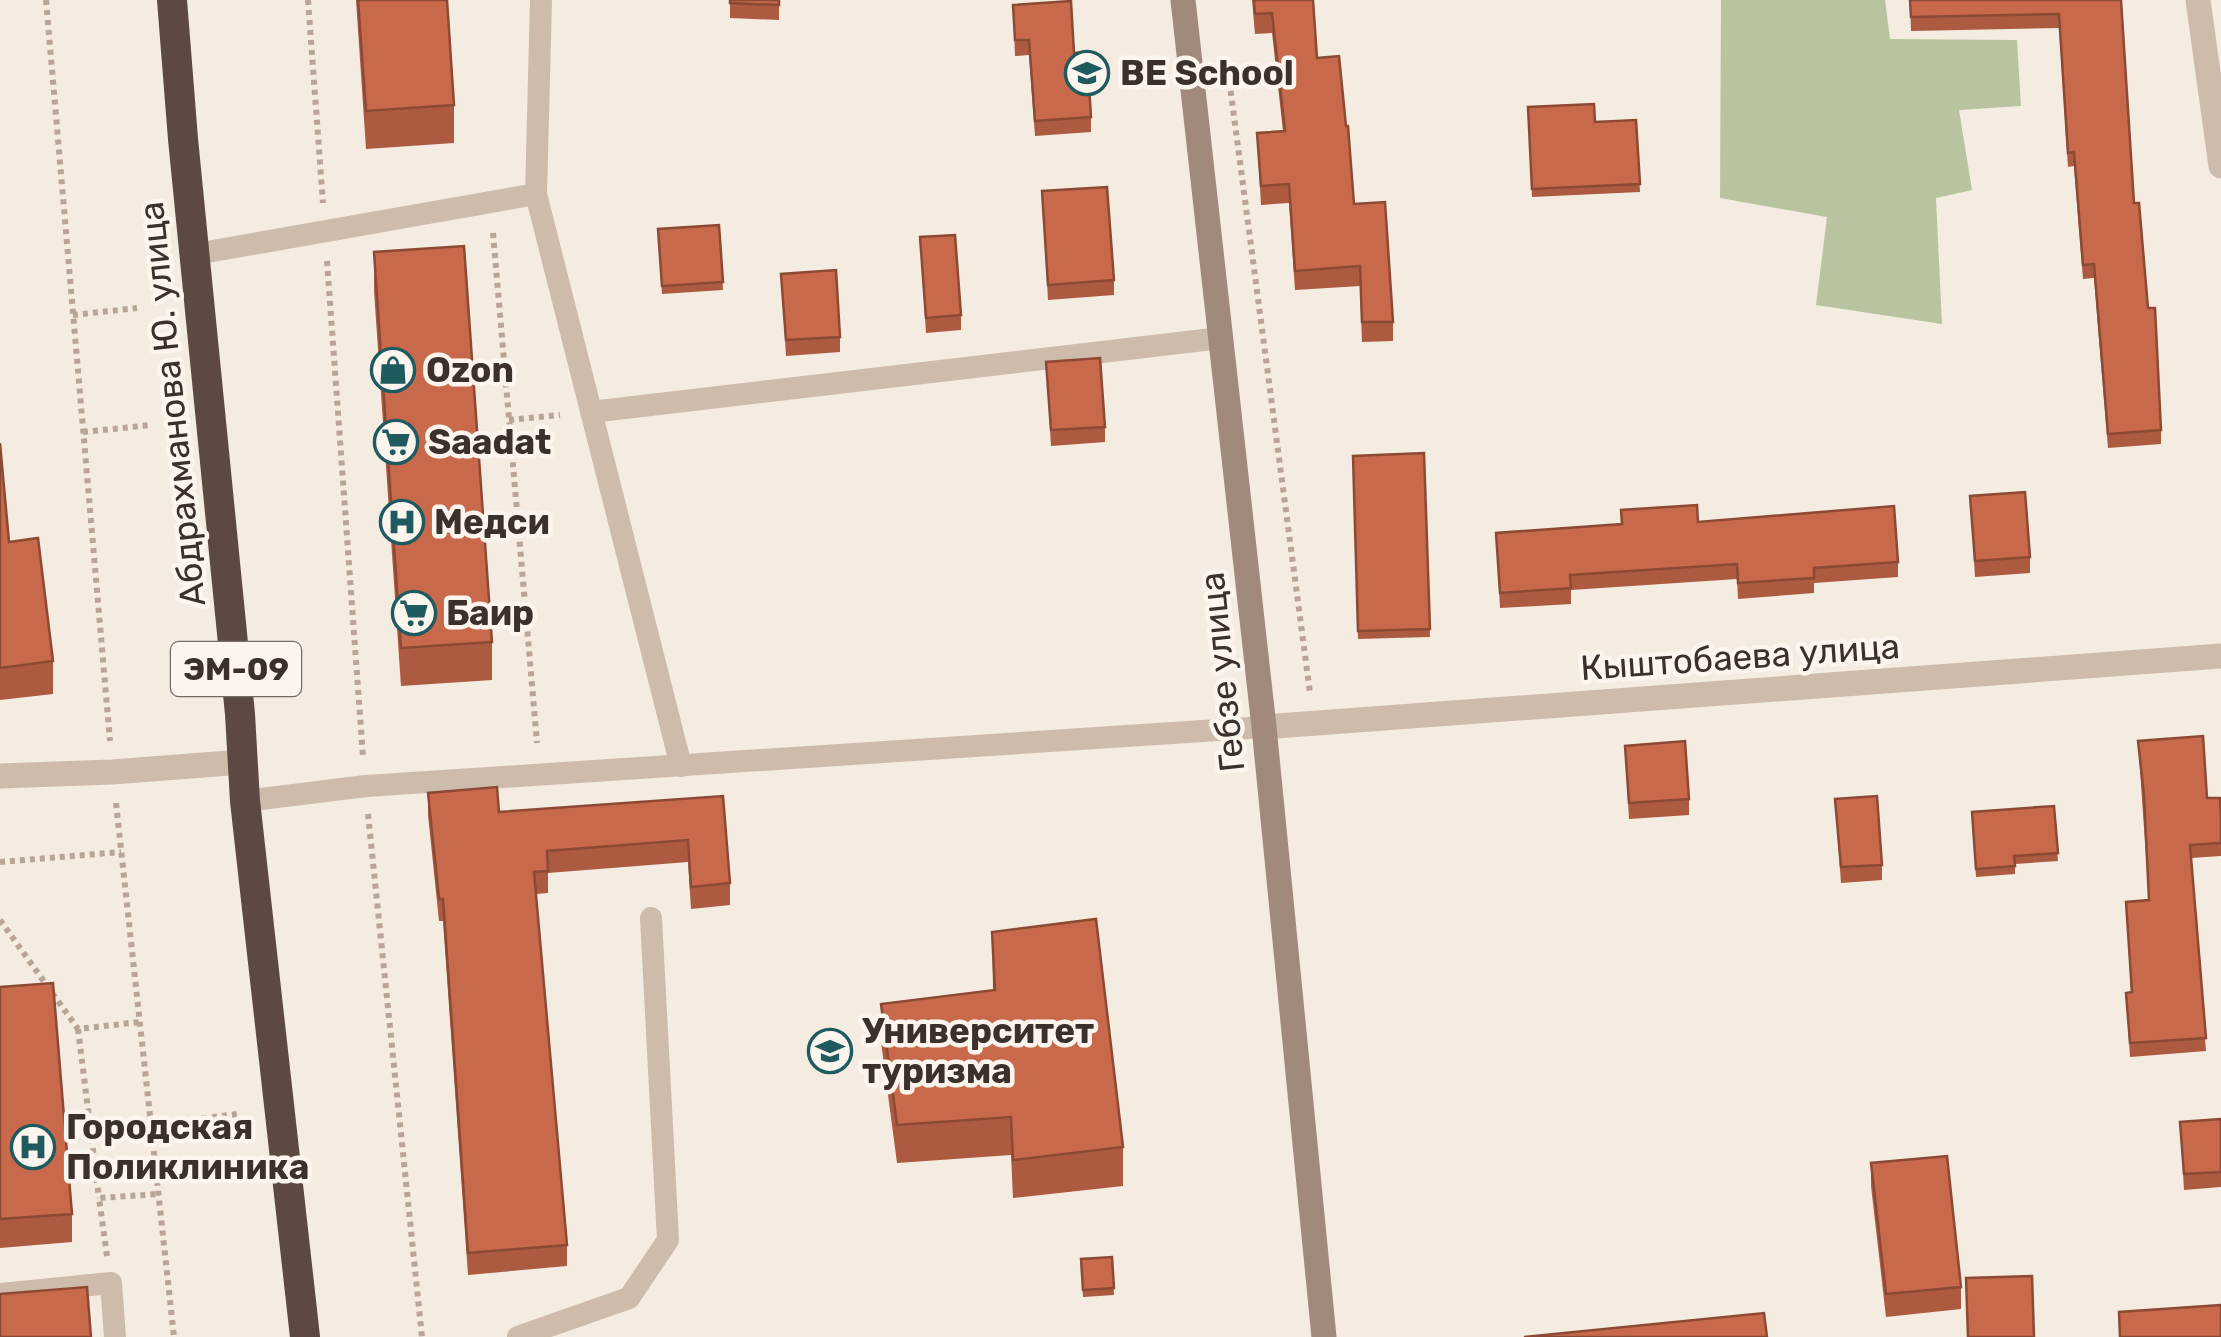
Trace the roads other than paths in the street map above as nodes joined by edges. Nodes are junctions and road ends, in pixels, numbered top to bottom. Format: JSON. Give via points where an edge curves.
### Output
{"nodes":[{"id":1,"x":172,"y":0,"type":"edge"},
{"id":2,"x":541,"y":0,"type":"edge"},
{"id":3,"x":1182,"y":0,"type":"edge"},
{"id":4,"x":2198,"y":0,"type":"edge"},
{"id":5,"x":2221,"y":166,"type":"edge"},
{"id":6,"x":536,"y":194,"type":"junction"},
{"id":7,"x":196,"y":254,"type":"junction"},
{"id":8,"x":1220,"y":338,"type":"junction"},
{"id":9,"x":591,"y":412,"type":"junction"},
{"id":10,"x":2221,"y":656,"type":"edge"},
{"id":11,"x":1264,"y":728,"type":"junction"},
{"id":12,"x":243,"y":762,"type":"junction"},
{"id":13,"x":681,"y":766,"type":"junction"},
{"id":14,"x":0,"y":776,"type":"edge"},
{"id":15,"x":245,"y":802,"type":"junction"},
{"id":16,"x":651,"y":918,"type":"dead end"},
{"id":17,"x":0,"y":1294,"type":"edge"},
{"id":18,"x":116,"y":1337,"type":"edge"},
{"id":19,"x":305,"y":1337,"type":"edge"},
{"id":20,"x":518,"y":1337,"type":"edge"},
{"id":21,"x":1324,"y":1337,"type":"edge"}],
"edges":[{"from":1,"to":7,"type":"highway","name":"Абдрахманова Ю. улица","number":"ЭМ-09"},
{"from":2,"to":6,"type":"lane"},
{"from":3,"to":8,"type":"main road","name":"Гебзе улица"},
{"from":4,"to":5,"type":"street"},
{"from":6,"to":7,"type":"lane"},
{"from":6,"to":9,"type":"lane"},
{"from":7,"to":12,"type":"highway","name":"Абдрахманова Ю. улица","number":"ЭМ-09"},
{"from":8,"to":9,"type":"lane"},
{"from":8,"to":11,"type":"main road","name":"Гебзе улица"},
{"from":9,"to":13,"type":"lane"},
{"from":10,"to":11,"type":"street","name":"Кыштобаева улица"},
{"from":11,"to":13,"type":"lane"},
{"from":11,"to":21,"type":"main road","name":"Гебзе улица"},
{"from":12,"to":14,"type":"street"},
{"from":12,"to":15,"type":"highway","name":"Абдрахманова Ю. улица","number":"ЭМ-09"},
{"from":13,"to":15,"type":"lane","via":[[366,786]]},
{"from":15,"to":19,"type":"highway","name":"Абдрахманова Ю. улица","number":"ЭМ-09"},
{"from":16,"to":20,"type":"lane","via":[[668,1240],[629,1298]]},
{"from":17,"to":18,"type":"lane","via":[[111,1283]]}]}
